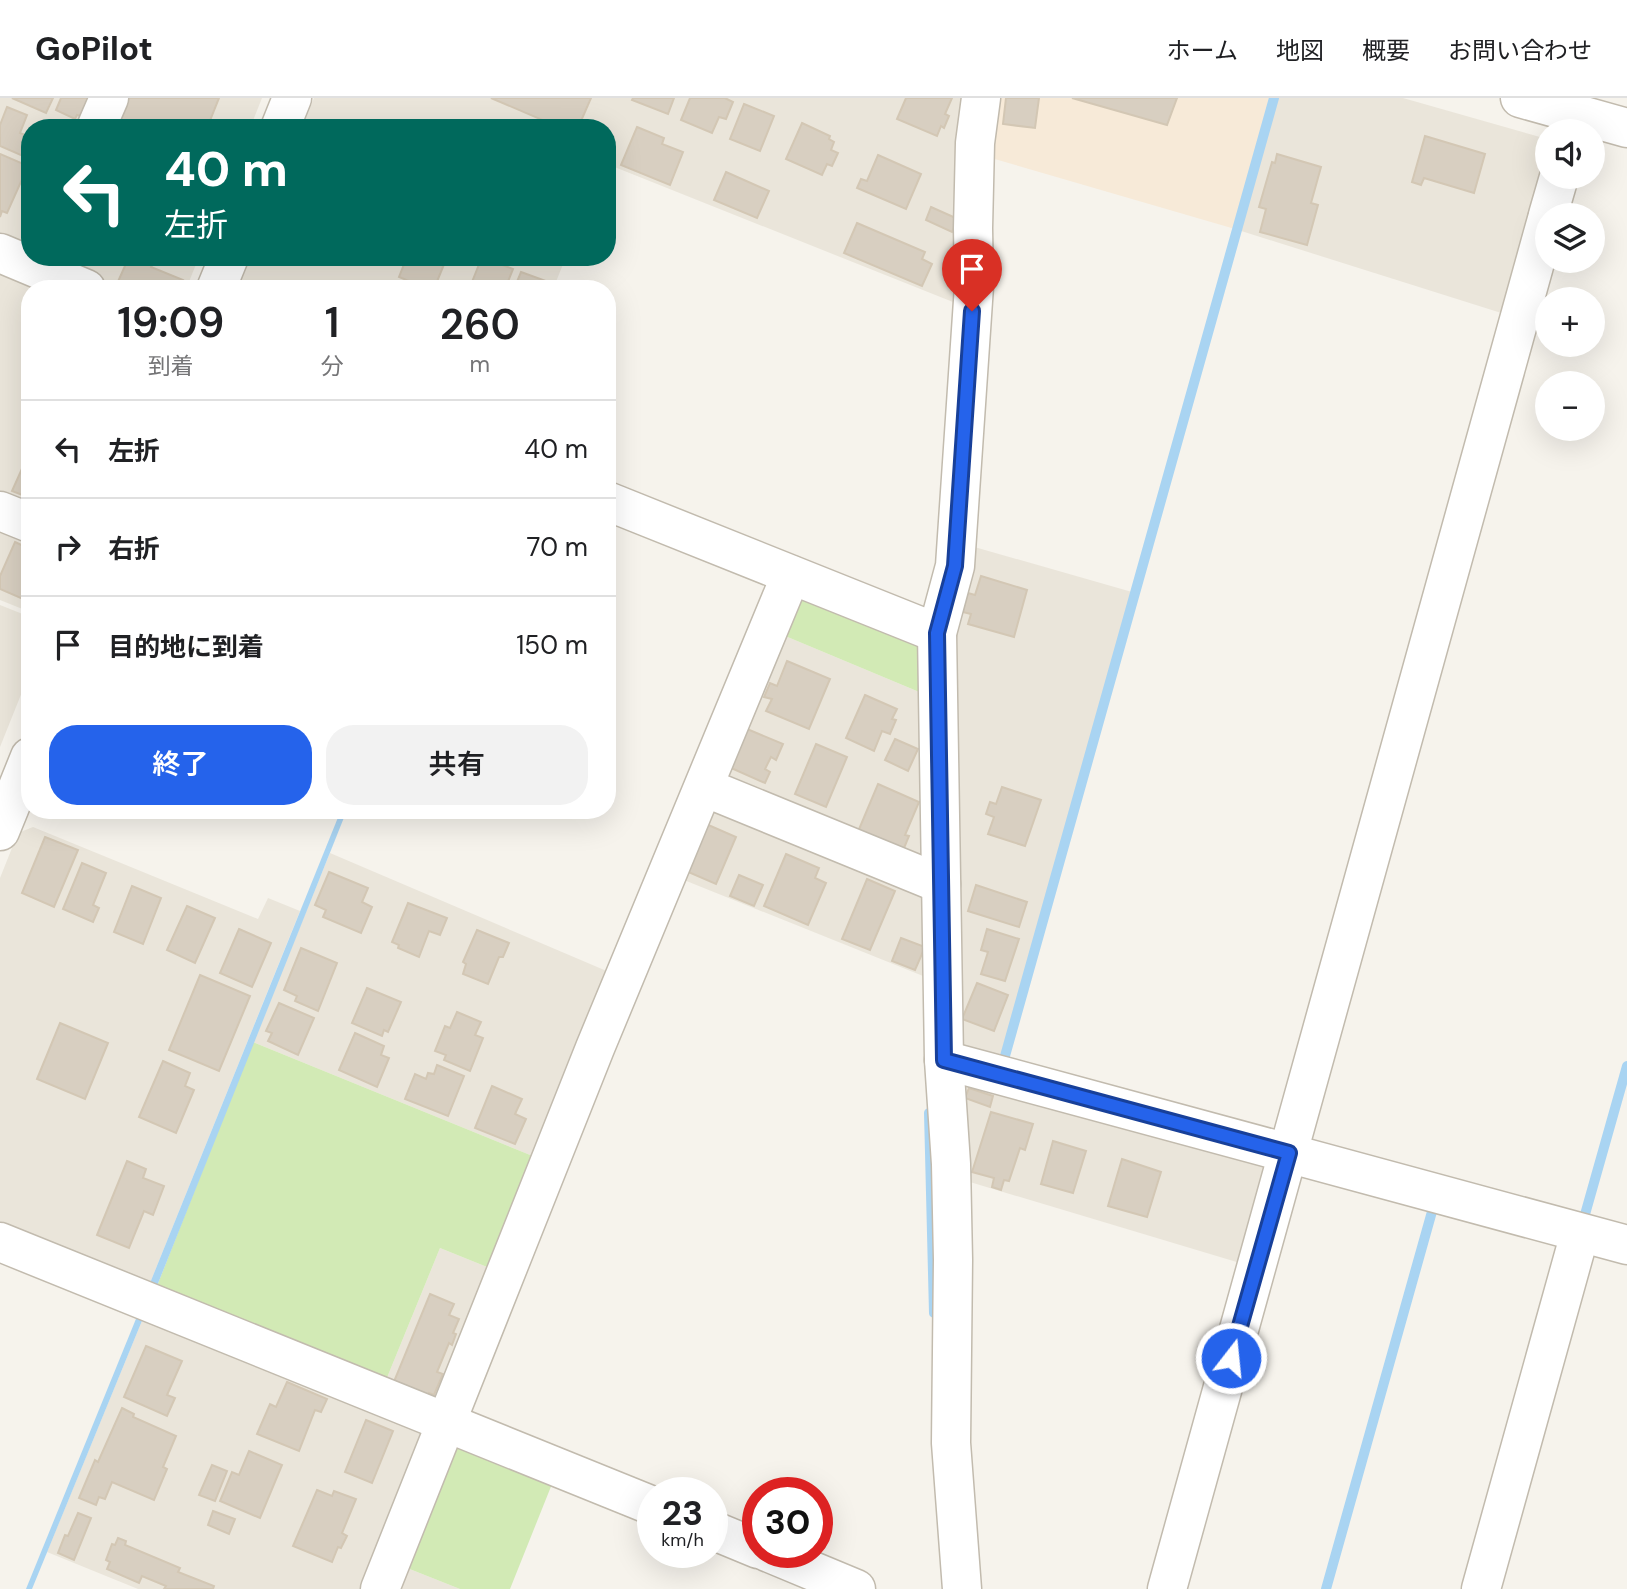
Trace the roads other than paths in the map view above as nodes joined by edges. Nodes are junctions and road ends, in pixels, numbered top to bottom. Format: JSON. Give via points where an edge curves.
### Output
{"nodes":[{"id":1,"x":109,"y":98,"type":"edge"},
{"id":2,"x":292,"y":98,"type":"edge"},
{"id":3,"x":981,"y":98,"type":"edge"},
{"id":4,"x":1520,"y":98,"type":"edge"},
{"id":5,"x":1576,"y":114,"type":"edge"},
{"id":6,"x":100,"y":119,"type":"edge"},
{"id":7,"x":284,"y":119,"type":"edge"},
{"id":8,"x":1627,"y":128,"type":"edge"},
{"id":9,"x":0,"y":253,"type":"edge"},
{"id":10,"x":21,"y":259,"type":"edge"},
{"id":11,"x":1535,"y":264,"type":"edge"},
{"id":12,"x":44,"y":266,"type":"edge"},
{"id":13,"x":69,"y":280,"type":"edge"},
{"id":14,"x":616,"y":504,"type":"edge"},
{"id":15,"x":0,"y":511,"type":"edge"},
{"id":16,"x":21,"y":519,"type":"edge"},
{"id":17,"x":791,"y":575,"type":"junction"},
{"id":18,"x":937,"y":633,"type":"junction"},
{"id":19,"x":21,"y":779,"type":"edge"},
{"id":20,"x":704,"y":787,"type":"junction"},
{"id":21,"x":0,"y":831,"type":"edge"},
{"id":22,"x":941,"y":884,"type":"junction"},
{"id":23,"x":944,"y":1060,"type":"junction"},
{"id":24,"x":1289,"y":1153,"type":"junction"},
{"id":25,"x":1580,"y":1233,"type":"junction"},
{"id":26,"x":0,"y":1242,"type":"edge"},
{"id":27,"x":1627,"y":1245,"type":"edge"},
{"id":28,"x":448,"y":1422,"type":"junction"},
{"id":29,"x":637,"y":1499,"type":"edge"},
{"id":30,"x":805,"y":1568,"type":"edge"},
{"id":31,"x":380,"y":1589,"type":"edge"},
{"id":32,"x":856,"y":1589,"type":"edge"},
{"id":33,"x":962,"y":1589,"type":"edge"},
{"id":34,"x":1167,"y":1589,"type":"edge"},
{"id":35,"x":1481,"y":1589,"type":"edge"}],
"edges":[{"from":1,"to":6,"type":"street"},
{"from":2,"to":7,"type":"street"},
{"from":3,"to":18,"type":"street","via":[[955,566]]},
{"from":4,"to":5,"type":"street"},
{"from":5,"to":8,"type":"street"},
{"from":9,"to":10,"type":"street"},
{"from":11,"to":24,"type":"street"},
{"from":12,"to":13,"type":"street"},
{"from":14,"to":17,"type":"street"},
{"from":15,"to":16,"type":"street"},
{"from":17,"to":18,"type":"street"},
{"from":17,"to":20,"type":"street"},
{"from":18,"to":22,"type":"street"},
{"from":19,"to":21,"type":"street"},
{"from":20,"to":22,"type":"street"},
{"from":20,"to":28,"type":"street","via":[[595,1048]]},
{"from":22,"to":23,"type":"street"},
{"from":23,"to":24,"type":"street"},
{"from":23,"to":33,"type":"street","via":[[953,1259],[951,1443]]},
{"from":24,"to":25,"type":"street"},
{"from":24,"to":34,"type":"street"},
{"from":25,"to":27,"type":"street"},
{"from":25,"to":35,"type":"street"},
{"from":26,"to":28,"type":"street"},
{"from":28,"to":29,"type":"street"},
{"from":28,"to":31,"type":"street"},
{"from":30,"to":32,"type":"street"}]}
